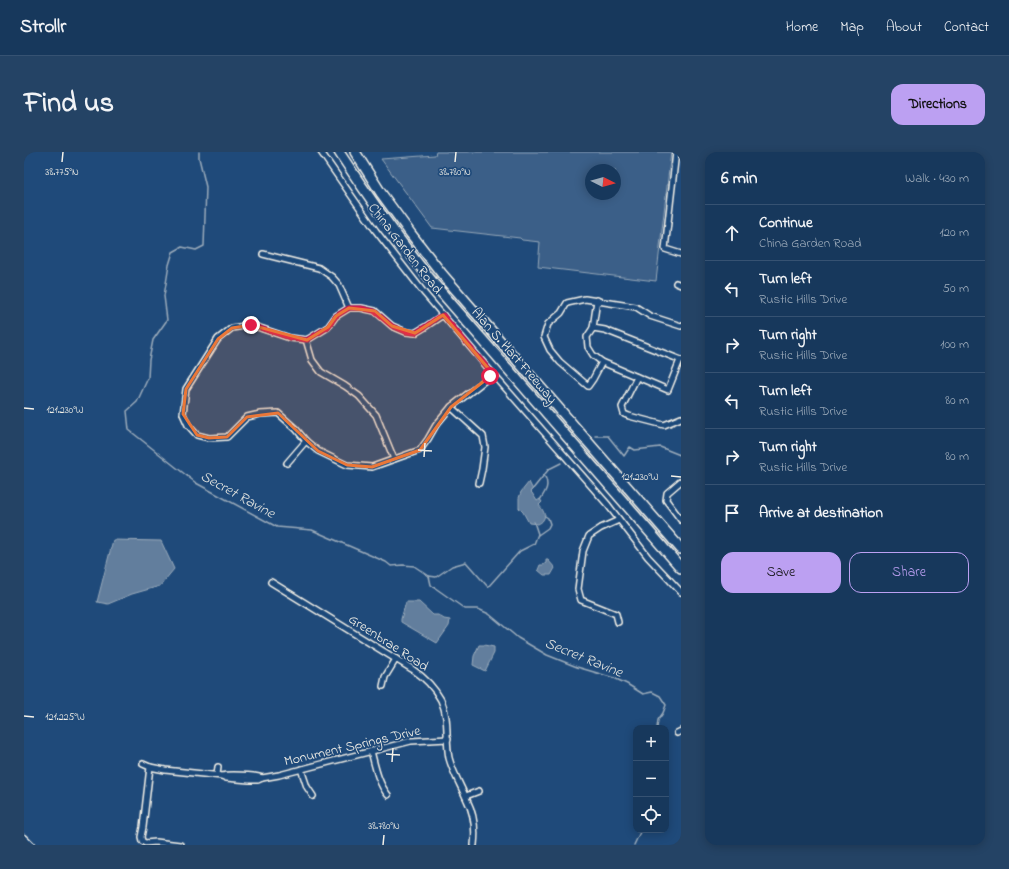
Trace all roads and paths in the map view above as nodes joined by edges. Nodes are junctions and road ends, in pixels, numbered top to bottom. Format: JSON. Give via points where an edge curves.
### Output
{"nodes":[{"id":1,"x":321,"y":152,"type":"edge"},
{"id":2,"x":339,"y":152,"type":"edge"},
{"id":3,"x":355,"y":152,"type":"edge"},
{"id":4,"x":676,"y":152,"type":"edge"},
{"id":5,"x":263,"y":254,"type":"dead end"},
{"id":6,"x":681,"y":254,"type":"edge"},
{"id":7,"x":596,"y":300,"type":"junction"},
{"id":8,"x":349,"y":308,"type":"junction"},
{"id":9,"x":443,"y":315,"type":"junction"},
{"id":10,"x":681,"y":326,"type":"edge"},
{"id":11,"x":593,"y":328,"type":"junction"},
{"id":12,"x":307,"y":340,"type":"junction"},
{"id":13,"x":680,"y":360,"type":"edge"},
{"id":14,"x":602,"y":362,"type":"junction"},
{"id":15,"x":493,"y":374,"type":"junction"},
{"id":16,"x":637,"y":377,"type":"junction"},
{"id":17,"x":451,"y":407,"type":"junction"},
{"id":18,"x":681,"y":418,"type":"edge"},
{"id":19,"x":306,"y":441,"type":"junction"},
{"id":20,"x":394,"y":459,"type":"junction"},
{"id":21,"x":287,"y":463,"type":"dead end"},
{"id":22,"x":681,"y":481,"type":"edge"},
{"id":23,"x":479,"y":483,"type":"dead end"},
{"id":24,"x":620,"y":520,"type":"junction"},
{"id":25,"x":681,"y":520,"type":"edge"},
{"id":26,"x":681,"y":549,"type":"edge"},
{"id":27,"x":681,"y":568,"type":"edge"},
{"id":28,"x":271,"y":582,"type":"dead end"},
{"id":29,"x":681,"y":592,"type":"edge"},
{"id":30,"x":618,"y":622,"type":"dead end"},
{"id":31,"x":396,"y":659,"type":"junction"},
{"id":32,"x":383,"y":686,"type":"dead end"},
{"id":33,"x":448,"y":739,"type":"junction"},
{"id":34,"x":371,"y":751,"type":"junction"},
{"id":35,"x":143,"y":764,"type":"dead end"},
{"id":36,"x":150,"y":767,"type":"junction"},
{"id":37,"x":218,"y":767,"type":"dead end"},
{"id":38,"x":301,"y":769,"type":"junction"},
{"id":39,"x":220,"y":776,"type":"junction"},
{"id":40,"x":479,"y":791,"type":"dead end"},
{"id":41,"x":313,"y":796,"type":"dead end"},
{"id":42,"x":388,"y":796,"type":"dead end"},
{"id":43,"x":466,"y":796,"type":"junction"},
{"id":44,"x":24,"y":838,"type":"edge"},
{"id":45,"x":31,"y":845,"type":"edge"},
{"id":46,"x":180,"y":845,"type":"edge"},
{"id":47,"x":474,"y":845,"type":"edge"}],
"edges":[{"from":1,"to":9,"type":"street","name":"China Garden Road","via":[[376,231]]},
{"from":2,"to":27,"type":"highway","name":"Alan S. Hart Freeway","via":[[370,199],[435,285]]},
{"from":3,"to":26,"type":"highway","name":"Alan S. Hart Freeway","via":[[381,193],[442,274]]},
{"from":4,"to":6,"type":"street","via":[[665,249]]},
{"from":5,"to":8,"type":"street","via":[[319,268],[339,285]]},
{"from":7,"to":10,"type":"street","via":[[636,306],[650,316]]},
{"from":7,"to":11,"type":"street"},
{"from":7,"to":14,"type":"street","via":[[567,302],[561,313],[548,324],[544,337],[560,362],[588,386]]},
{"from":8,"to":9,"type":"street","via":[[374,311],[392,326],[415,333]]},
{"from":8,"to":12,"type":"street","via":[[336,316],[328,327]]},
{"from":9,"to":15,"type":"street","name":"China Garden Road"},
{"from":11,"to":13,"type":"street","via":[[605,330]]},
{"from":11,"to":14,"type":"street","via":[[587,337],[588,347]]},
{"from":12,"to":19,"type":"street","via":[[290,338],[251,325],[232,328],[218,338],[186,389],[182,414],[197,435],[209,438],[228,437],[247,417],[278,413],[296,428]]},
{"from":12,"to":20,"type":"street","via":[[312,360],[321,372],[359,396],[376,415]]},
{"from":13,"to":16,"type":"street","via":[[668,390]]},
{"from":14,"to":16,"type":"street"},
{"from":15,"to":17,"type":"street"},
{"from":15,"to":24,"type":"street","name":"China Garden Road"},
{"from":16,"to":18,"type":"street","via":[[622,407],[624,414],[664,425]]},
{"from":17,"to":20,"type":"street","via":[[420,450]]},
{"from":17,"to":23,"type":"street","via":[[483,436],[485,447]]},
{"from":19,"to":20,"type":"street","via":[[318,451],[347,465],[372,467]]},
{"from":19,"to":21,"type":"street"},
{"from":22,"to":25,"type":"street","via":[[667,493],[666,500]]},
{"from":24,"to":29,"type":"street","name":"China Garden Road","via":[[648,557]]},
{"from":24,"to":30,"type":"street","via":[[589,536],[583,551],[578,589],[581,600],[616,614]]},
{"from":28,"to":31,"type":"street","name":"Greenbrae Road"},
{"from":31,"to":32,"type":"street","via":[[385,677]]},
{"from":31,"to":33,"type":"street","name":"Greenbrae Road","via":[[422,676],[437,693],[446,716]]},
{"from":33,"to":34,"type":"street","name":"Monument Springs Drive","via":[[411,741]]},
{"from":33,"to":43,"type":"street","name":"Greenbrae Road","via":[[455,775]]},
{"from":34,"to":38,"type":"street","name":"Monument Springs Drive"},
{"from":34,"to":42,"type":"street","via":[[379,779]]},
{"from":35,"to":36,"type":"street","name":"Monument Springs Drive"},
{"from":36,"to":39,"type":"street","name":"Monument Springs Drive"},
{"from":36,"to":46,"type":"street","via":[[142,841]]},
{"from":37,"to":39,"type":"street"},
{"from":38,"to":39,"type":"street","name":"Monument Springs Drive","via":[[258,780]]},
{"from":38,"to":41,"type":"street"},
{"from":40,"to":43,"type":"street"},
{"from":43,"to":47,"type":"street","name":"Greenbrae Road","via":[[474,823]]},
{"from":44,"to":45,"type":"street"}]}
